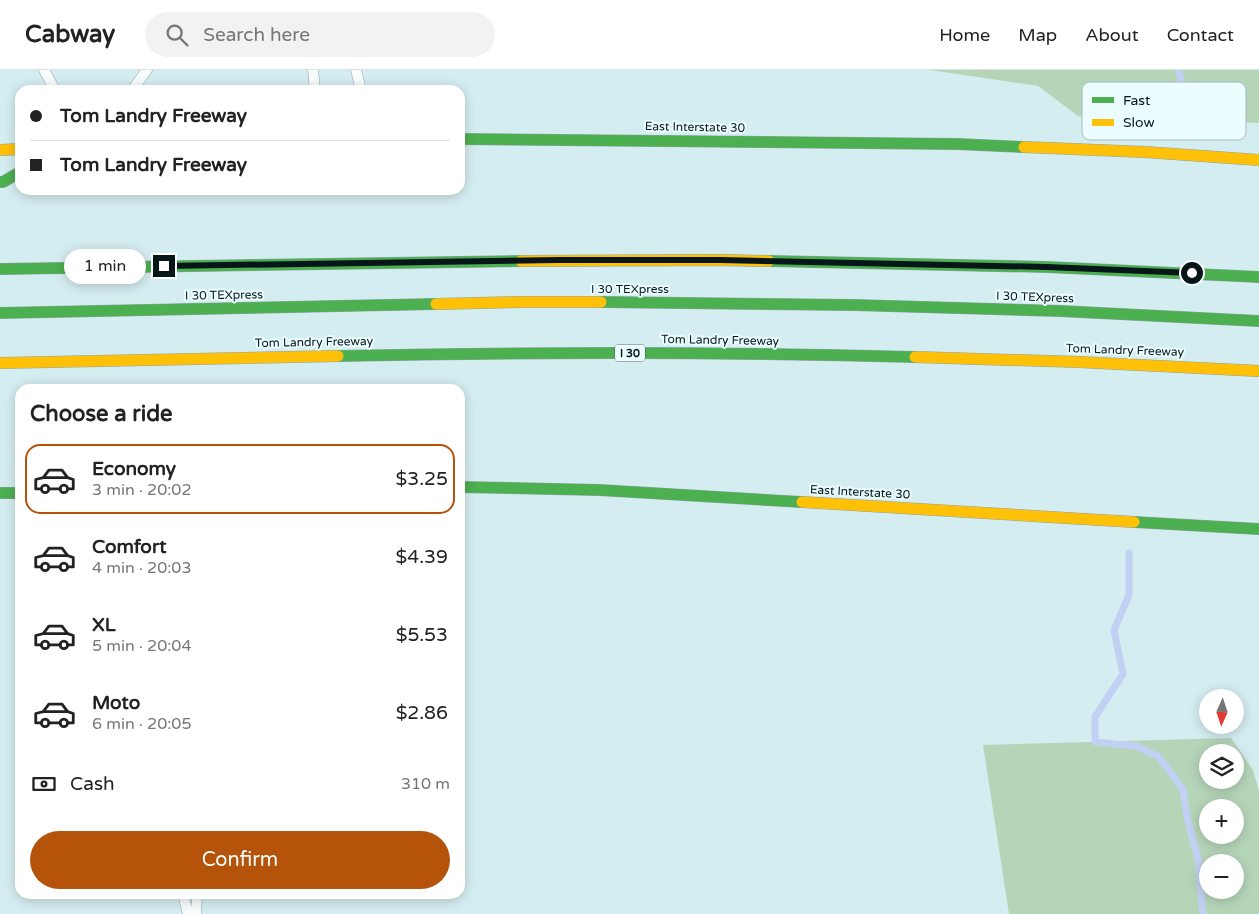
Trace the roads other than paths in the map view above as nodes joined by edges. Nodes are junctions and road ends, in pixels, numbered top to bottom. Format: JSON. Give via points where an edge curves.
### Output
{"nodes":[{"id":1,"x":44,"y":70,"type":"edge"},
{"id":2,"x":147,"y":70,"type":"edge"},
{"id":3,"x":313,"y":70,"type":"edge"},
{"id":4,"x":356,"y":70,"type":"edge"},
{"id":5,"x":52,"y":85,"type":"edge"},
{"id":6,"x":136,"y":85,"type":"edge"},
{"id":7,"x":314,"y":85,"type":"edge"},
{"id":8,"x":360,"y":85,"type":"edge"},
{"id":9,"x":465,"y":139,"type":"edge"},
{"id":10,"x":15,"y":149,"type":"edge"},
{"id":11,"x":0,"y":150,"type":"edge"},
{"id":12,"x":1259,"y":160,"type":"edge"},
{"id":13,"x":15,"y":175,"type":"edge"},
{"id":14,"x":0,"y":182,"type":"edge"},
{"id":15,"x":0,"y":269,"type":"edge"},
{"id":16,"x":1259,"y":277,"type":"edge"},
{"id":17,"x":0,"y":313,"type":"edge"},
{"id":18,"x":1259,"y":321,"type":"edge"},
{"id":19,"x":0,"y":363,"type":"edge"},
{"id":20,"x":1259,"y":371,"type":"edge"},
{"id":21,"x":465,"y":486,"type":"edge"},
{"id":22,"x":0,"y":493,"type":"edge"},
{"id":23,"x":15,"y":493,"type":"edge"},
{"id":24,"x":1259,"y":529,"type":"edge"},
{"id":25,"x":184,"y":899,"type":"edge"},
{"id":26,"x":197,"y":899,"type":"edge"},
{"id":27,"x":188,"y":914,"type":"edge"},
{"id":28,"x":196,"y":914,"type":"edge"}],
"edges":[{"from":1,"to":5,"type":"lane"},
{"from":2,"to":6,"type":"lane"},
{"from":3,"to":7,"type":"lane"},
{"from":4,"to":8,"type":"lane"},
{"from":9,"to":12,"type":"main road","name":"East Interstate 30","via":[[957,144]]},
{"from":10,"to":11,"type":"main road"},
{"from":13,"to":14,"type":"main road"},
{"from":15,"to":16,"type":"main road","via":[[720,260],[1047,267]]},
{"from":17,"to":18,"type":"main road","name":"I 30 TEXpress","via":[[514,302],[684,303],[1060,311]]},
{"from":19,"to":20,"type":"main road","name":"Tom Landry Freeway","number":"I 30","via":[[536,353],[1035,360]]},
{"from":21,"to":24,"type":"main road","name":"East Interstate 30","via":[[599,490]]},
{"from":22,"to":23,"type":"main road"},
{"from":25,"to":27,"type":"lane"},
{"from":26,"to":28,"type":"lane"}]}
